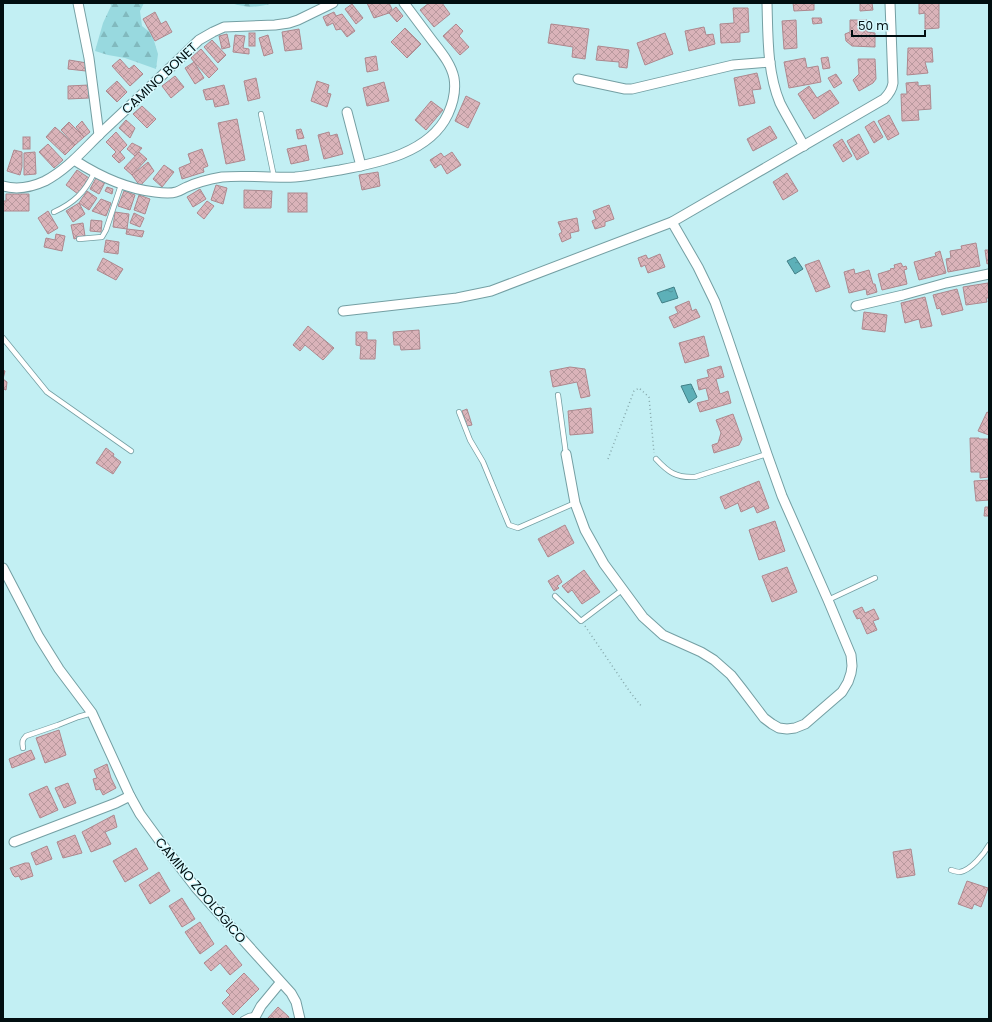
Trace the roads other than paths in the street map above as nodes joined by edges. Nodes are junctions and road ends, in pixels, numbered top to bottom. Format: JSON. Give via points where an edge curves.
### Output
{"nodes":[{"id":1,"x":78,"y":3,"type":"edge"},
{"id":2,"x":333,"y":3,"type":"edge"},
{"id":3,"x":404,"y":3,"type":"edge"},
{"id":4,"x":767,"y":3,"type":"edge"},
{"id":5,"x":890,"y":3,"type":"edge"},
{"id":6,"x":770,"y":62,"type":"junction"},
{"id":7,"x":578,"y":79,"type":"dead end"},
{"id":8,"x":347,"y":112,"type":"dead end"},
{"id":9,"x":261,"y":114,"type":"dead end"},
{"id":10,"x":99,"y":135,"type":"junction"},
{"id":11,"x":804,"y":146,"type":"junction"},
{"id":12,"x":74,"y":160,"type":"junction"},
{"id":13,"x":361,"y":166,"type":"junction"},
{"id":14,"x":94,"y":173,"type":"junction"},
{"id":15,"x":274,"y":177,"type":"junction"},
{"id":16,"x":121,"y":185,"type":"junction"},
{"id":17,"x":3,"y":186,"type":"edge"},
{"id":18,"x":54,"y":212,"type":"dead end"},
{"id":19,"x":672,"y":222,"type":"junction"},
{"id":20,"x":79,"y":239,"type":"dead end"},
{"id":21,"x":989,"y":274,"type":"edge"},
{"id":22,"x":856,"y":306,"type":"dead end"},
{"id":23,"x":343,"y":311,"type":"dead end"},
{"id":24,"x":3,"y":338,"type":"edge"},
{"id":25,"x":558,"y":394,"type":"dead end"},
{"id":26,"x":459,"y":412,"type":"dead end"},
{"id":27,"x":131,"y":451,"type":"dead end"},
{"id":28,"x":566,"y":454,"type":"joint"},
{"id":29,"x":767,"y":454,"type":"junction"},
{"id":30,"x":656,"y":459,"type":"road end"},
{"id":31,"x":575,"y":503,"type":"junction"},
{"id":32,"x":3,"y":568,"type":"edge"},
{"id":33,"x":875,"y":578,"type":"dead end"},
{"id":34,"x":622,"y":590,"type":"junction"},
{"id":35,"x":554,"y":596,"type":"dead end"},
{"id":36,"x":828,"y":600,"type":"junction"},
{"id":37,"x":92,"y":713,"type":"junction"},
{"id":38,"x":23,"y":748,"type":"dead end"},
{"id":39,"x":130,"y":796,"type":"junction"},
{"id":40,"x":14,"y":842,"type":"dead end"},
{"id":41,"x":989,"y":845,"type":"edge"},
{"id":42,"x":951,"y":870,"type":"dead end"},
{"id":43,"x":280,"y":982,"type":"junction"},
{"id":44,"x":255,"y":1017,"type":"edge"},
{"id":45,"x":243,"y":1019,"type":"edge"},
{"id":46,"x":300,"y":1019,"type":"edge"}],
"edges":[{"from":1,"to":10,"type":"street","via":[[89,58]]},
{"from":2,"to":10,"type":"street","name":"CAMINO BONET","via":[[289,23],[224,27],[213,32],[199,40]]},
{"from":3,"to":13,"type":"street","via":[[448,61],[454,78],[452,106],[446,120],[428,138],[402,153]]},
{"from":4,"to":6,"type":"street"},
{"from":5,"to":11,"type":"street","via":[[893,83],[889,95]]},
{"from":6,"to":7,"type":"street","via":[[733,65],[632,89]]},
{"from":6,"to":11,"type":"street","via":[[776,91]]},
{"from":8,"to":13,"type":"street"},
{"from":9,"to":15,"type":"lane"},
{"from":10,"to":12,"type":"street","name":"CAMINO BONET"},
{"from":11,"to":19,"type":"street"},
{"from":12,"to":14,"type":"street"},
{"from":12,"to":17,"type":"street","name":"CAMINO BONET","via":[[44,181],[26,187]]},
{"from":13,"to":15,"type":"street","via":[[296,177]]},
{"from":14,"to":16,"type":"street"},
{"from":14,"to":18,"type":"lane","via":[[82,193]]},
{"from":15,"to":16,"type":"street","via":[[222,177],[167,193]]},
{"from":16,"to":20,"type":"lane","via":[[102,237]]},
{"from":19,"to":23,"type":"street","via":[[491,291],[457,298]]},
{"from":19,"to":29,"type":"street","via":[[715,302]]},
{"from":21,"to":22,"type":"street"},
{"from":24,"to":27,"type":"lane","via":[[47,392]]},
{"from":25,"to":28,"type":"lane"},
{"from":26,"to":31,"type":"lane","via":[[509,525],[518,528]]},
{"from":28,"to":31,"type":"street"},
{"from":29,"to":30,"type":"lane","via":[[686,478],[666,470]]},
{"from":29,"to":36,"type":"street","via":[[782,496]]},
{"from":31,"to":34,"type":"street","via":[[585,530]]},
{"from":32,"to":37,"type":"street","name":"CAMINO ZOOLÓGICO","via":[[38,637]]},
{"from":33,"to":36,"type":"lane"},
{"from":34,"to":35,"type":"lane","via":[[581,621]]},
{"from":34,"to":36,"type":"street","via":[[643,617],[663,635],[714,660],[731,675],[764,718],[780,728],[795,728],[805,724],[842,692],[848,682],[852,666],[851,655]]},
{"from":37,"to":38,"type":"lane","via":[[26,736],[23,739]]},
{"from":37,"to":39,"type":"street","name":"CAMINO ZOOLÓGICO"},
{"from":39,"to":40,"type":"street"},
{"from":39,"to":43,"type":"street","name":"CAMINO ZOOLÓGICO","via":[[140,814],[196,888]]},
{"from":41,"to":42,"type":"lane","via":[[970,868],[959,872]]},
{"from":43,"to":44,"type":"street"},
{"from":43,"to":46,"type":"street","name":"CAMINO ZOOLÓGICO","via":[[296,1002]]},
{"from":44,"to":45,"type":"lane"}]}
